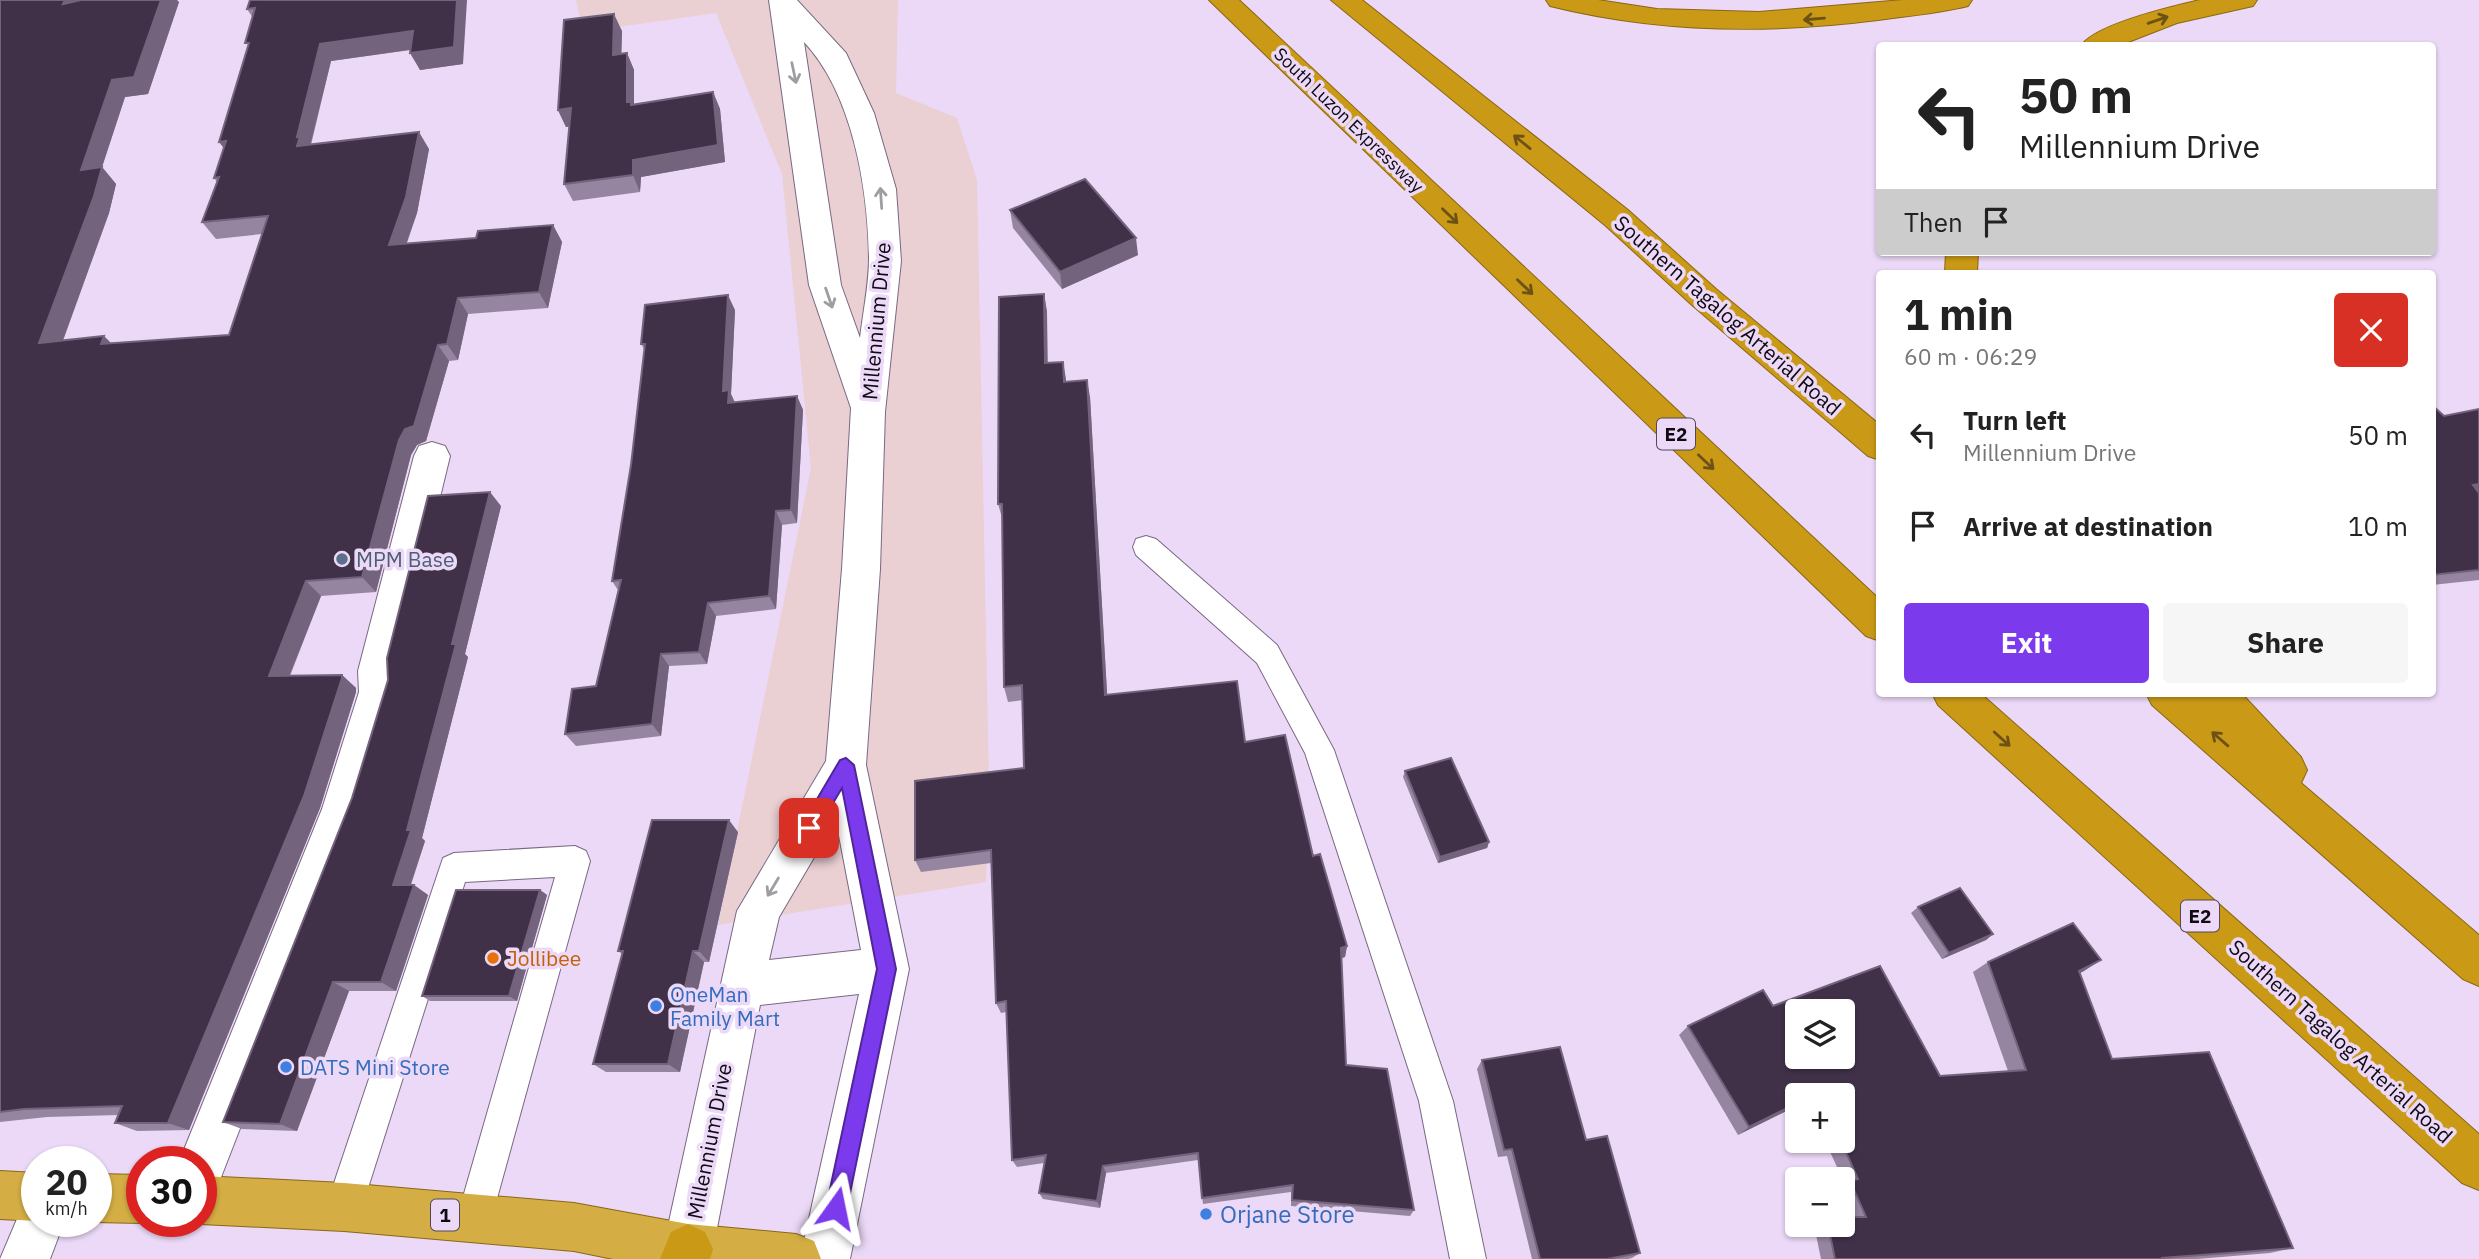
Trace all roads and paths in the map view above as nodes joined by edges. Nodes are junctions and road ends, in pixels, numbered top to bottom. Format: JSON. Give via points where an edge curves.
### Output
{"nodes":[{"id":1,"x":1223,"y":0,"type":"edge"},
{"id":2,"x":1345,"y":0,"type":"edge"},
{"id":3,"x":1560,"y":0,"type":"edge"},
{"id":4,"x":1958,"y":0,"type":"edge"},
{"id":5,"x":2243,"y":0,"type":"edge"},
{"id":6,"x":784,"y":3,"type":"edge"},
{"id":7,"x":2102,"y":42,"type":"edge"},
{"id":8,"x":868,"y":412,"type":"junction"},
{"id":9,"x":1876,"y":443,"type":"edge"},
{"id":10,"x":432,"y":456,"type":"dead end"},
{"id":11,"x":1146,"y":547,"type":"dead end"},
{"id":12,"x":1876,"y":621,"type":"edge"},
{"id":13,"x":1956,"y":697,"type":"edge"},
{"id":14,"x":2171,"y":697,"type":"edge"},
{"id":15,"x":2220,"y":697,"type":"edge"},
{"id":16,"x":846,"y":765,"type":"junction"},
{"id":17,"x":2419,"y":913,"type":"junction"},
{"id":18,"x":2479,"y":964,"type":"edge"},
{"id":19,"x":887,"y":969,"type":"junction"},
{"id":20,"x":741,"y":985,"type":"junction"},
{"id":21,"x":210,"y":1146,"type":"edge"},
{"id":22,"x":2464,"y":1152,"type":"edge"},
{"id":23,"x":0,"y":1195,"type":"edge"},
{"id":24,"x":21,"y":1196,"type":"edge"},
{"id":25,"x":217,"y":1201,"type":"edge"},
{"id":26,"x":344,"y":1207,"type":"junction"},
{"id":27,"x":475,"y":1218,"type":"junction"},
{"id":28,"x":34,"y":1237,"type":"edge"},
{"id":29,"x":686,"y":1254,"type":"edge"},
{"id":30,"x":25,"y":1259,"type":"edge"},
{"id":31,"x":796,"y":1259,"type":"edge"},
{"id":32,"x":825,"y":1259,"type":"edge"},
{"id":33,"x":1468,"y":1259,"type":"edge"}],
"edges":[{"from":1,"to":12,"type":"highway","name":"South Luzon Expressway","number":"E2","one_way":true},
{"from":9,"to":2,"type":"highway","name":"Southern Tagalog Arterial Road","one_way":true,"via":[[1576,184]]},
{"from":4,"to":3,"type":"highway","one_way":true,"via":[[1798,21],[1656,17]]},
{"from":7,"to":5,"type":"highway","one_way":true,"via":[[2189,9]]},
{"from":6,"to":8,"type":"street","name":"Millennium Drive","one_way":true,"via":[[825,285]]},
{"from":8,"to":6,"type":"street","name":"Millennium Drive","one_way":true,"via":[[885,261],[881,189],[859,113],[836,59]]},
{"from":8,"to":16,"type":"street","name":"Millennium Drive"},
{"from":10,"to":21,"type":"street","via":[[378,671],[379,692],[343,809]]},
{"from":11,"to":33,"type":"lane","via":[[1267,654],[1319,751],[1436,1101]]},
{"from":13,"to":22,"type":"highway","name":"Southern Tagalog Arterial Road","number":"E2","one_way":true},
{"from":17,"to":14,"type":"highway","one_way":true},
{"from":15,"to":17,"type":"highway"},
{"from":16,"to":19,"type":"street","name":"Millennium Drive"},
{"from":16,"to":20,"type":"street","name":"Millennium Drive","one_way":true,"via":[[759,911]]},
{"from":17,"to":18,"type":"highway"},
{"from":19,"to":20,"type":"street"},
{"from":19,"to":32,"type":"street","name":"Millennium Drive"},
{"from":20,"to":29,"type":"street","name":"Millennium Drive"},
{"from":23,"to":24,"type":"highway"},
{"from":25,"to":26,"type":"highway","number":"1"},
{"from":26,"to":27,"type":"highway","number":"1"},
{"from":26,"to":27,"type":"lane","via":[[454,868],[575,861]]},
{"from":27,"to":29,"type":"highway","number":"1","via":[[574,1227]]},
{"from":28,"to":30,"type":"street"},
{"from":29,"to":31,"type":"highway","number":"1"}]}
